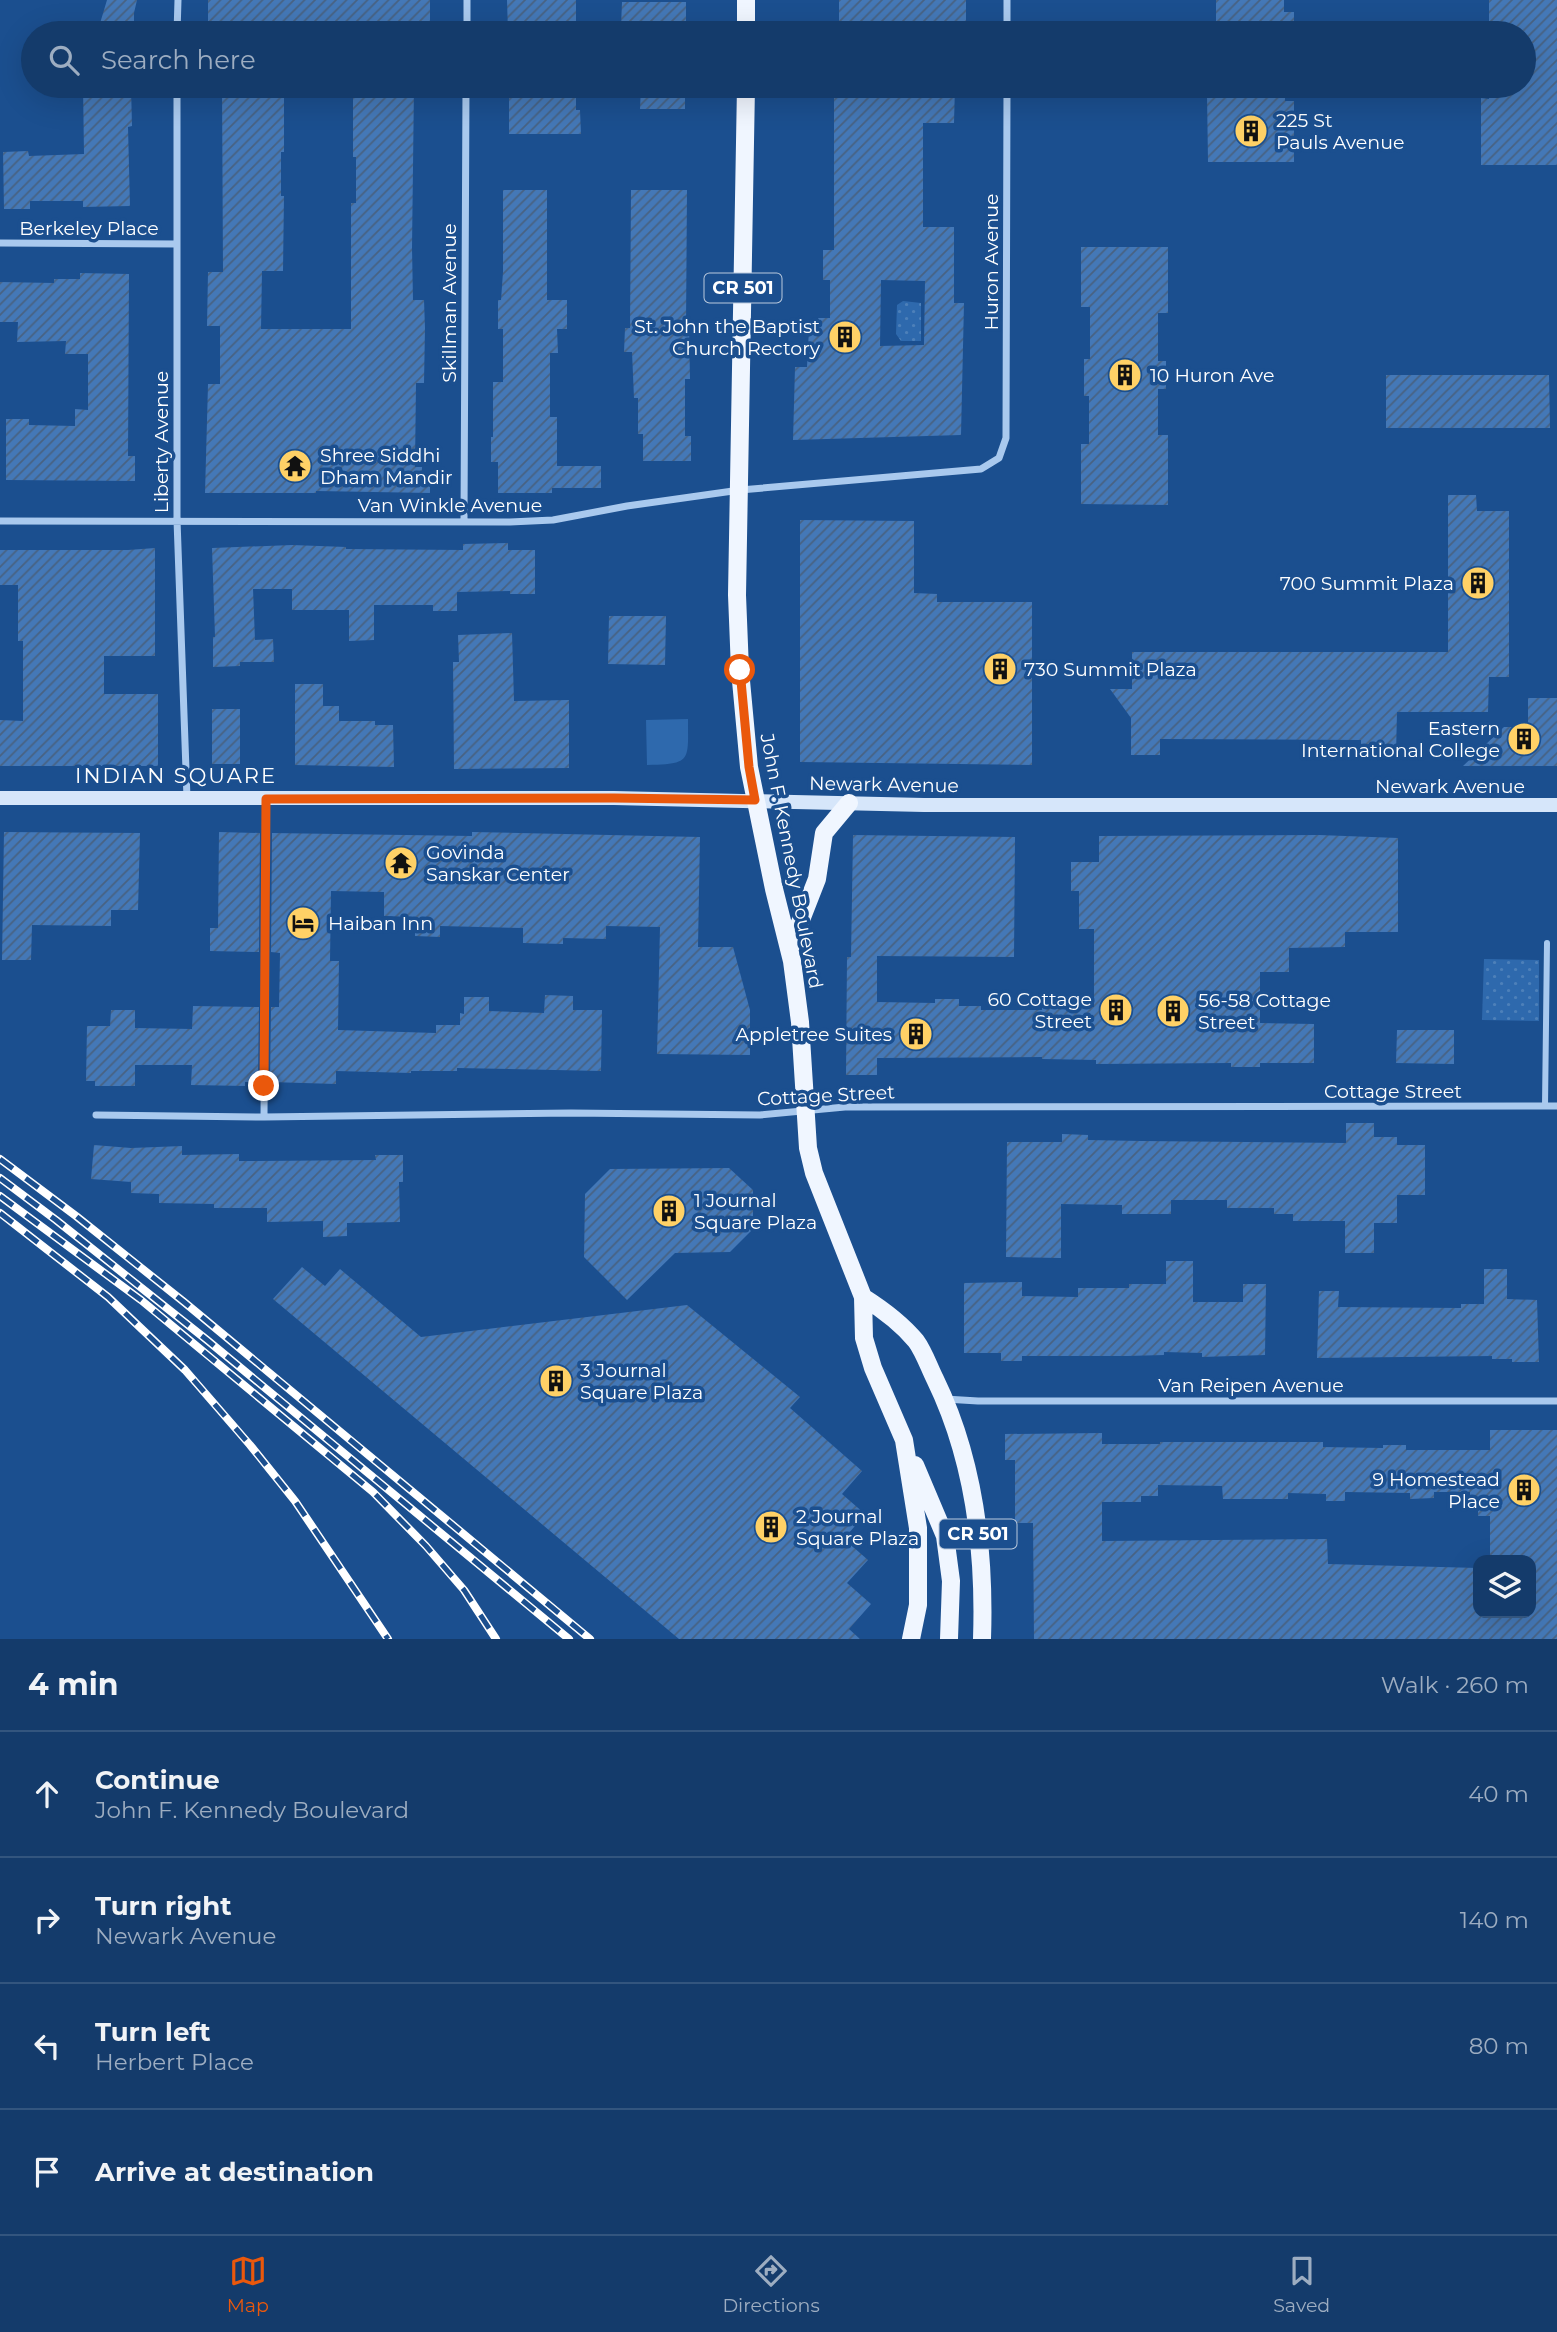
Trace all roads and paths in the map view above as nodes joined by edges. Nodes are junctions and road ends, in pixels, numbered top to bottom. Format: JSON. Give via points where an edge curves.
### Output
{"nodes":[{"id":1,"x":177,"y":0,"type":"edge"},
{"id":2,"x":467,"y":0,"type":"edge"},
{"id":3,"x":746,"y":0,"type":"edge"},
{"id":4,"x":1007,"y":0,"type":"edge"},
{"id":5,"x":177,"y":21,"type":"edge"},
{"id":6,"x":467,"y":21,"type":"edge"},
{"id":7,"x":746,"y":21,"type":"edge"},
{"id":8,"x":1007,"y":21,"type":"edge"},
{"id":9,"x":177,"y":98,"type":"edge"},
{"id":10,"x":466,"y":98,"type":"edge"},
{"id":11,"x":746,"y":98,"type":"edge"},
{"id":12,"x":1007,"y":98,"type":"edge"},
{"id":13,"x":0,"y":243,"type":"edge"},
{"id":14,"x":177,"y":244,"type":"junction"},
{"id":15,"x":1006,"y":438,"type":"joint"},
{"id":16,"x":740,"y":490,"type":"junction"},
{"id":17,"x":177,"y":520,"type":"junction"},
{"id":18,"x":0,"y":521,"type":"edge"},
{"id":19,"x":464,"y":521,"type":"junction"},
{"id":20,"x":0,"y":798,"type":"edge"},
{"id":21,"x":187,"y":799,"type":"junction"},
{"id":22,"x":266,"y":799,"type":"junction"},
{"id":23,"x":755,"y":800,"type":"junction"},
{"id":24,"x":849,"y":803,"type":"junction"},
{"id":25,"x":1557,"y":805,"type":"edge"},
{"id":26,"x":1547,"y":943,"type":"dead end"},
{"id":27,"x":790,"y":948,"type":"junction"},
{"id":28,"x":1545,"y":1107,"type":"junction"},
{"id":29,"x":1557,"y":1107,"type":"edge"},
{"id":30,"x":806,"y":1111,"type":"junction"},
{"id":31,"x":96,"y":1115,"type":"dead end"},
{"id":32,"x":264,"y":1117,"type":"junction"},
{"id":33,"x":863,"y":1297,"type":"junction"},
{"id":34,"x":944,"y":1399,"type":"junction"},
{"id":35,"x":1557,"y":1401,"type":"edge"},
{"id":36,"x":904,"y":1440,"type":"junction"},
{"id":37,"x":911,"y":1639,"type":"edge"},
{"id":38,"x":949,"y":1639,"type":"edge"},
{"id":39,"x":982,"y":1639,"type":"edge"}],
"edges":[{"from":1,"to":5,"type":"street"},
{"from":2,"to":6,"type":"street"},
{"from":3,"to":7,"type":"main road"},
{"from":4,"to":8,"type":"street"},
{"from":9,"to":14,"type":"street","name":"Liberty Avenue"},
{"from":10,"to":19,"type":"street","name":"Skillman Avenue"},
{"from":11,"to":16,"type":"main road","name":"John F. Kennedy Boulevard","number":"CR 501"},
{"from":12,"to":15,"type":"street","name":"Huron Avenue"},
{"from":13,"to":14,"type":"street","name":"Berkeley Place"},
{"from":14,"to":17,"type":"street","name":"Liberty Avenue"},
{"from":15,"to":16,"type":"street","name":"Van Winkle Avenue","via":[[999,458],[981,469]]},
{"from":16,"to":19,"type":"street","name":"Van Winkle Avenue","via":[[553,520]]},
{"from":16,"to":23,"type":"main road","name":"John F. Kennedy Boulevard","number":"CR 501","via":[[740,670]]},
{"from":17,"to":18,"type":"street","name":"Van Winkle Avenue"},
{"from":17,"to":19,"type":"street","name":"Van Winkle Avenue"},
{"from":17,"to":21,"type":"street","name":"Liberty Avenue"},
{"from":20,"to":21,"type":"main road","name":"Newark Avenue"},
{"from":21,"to":22,"type":"main road","name":"Newark Avenue"},
{"from":22,"to":23,"type":"main road","name":"Newark Avenue"},
{"from":22,"to":32,"type":"street"},
{"from":23,"to":24,"type":"main road","name":"Newark Avenue"},
{"from":23,"to":27,"type":"main road","name":"John F. Kennedy Boulevard","number":"CR 501"},
{"from":24,"to":25,"type":"main road","name":"Newark Avenue"},
{"from":24,"to":27,"type":"main road","via":[[824,833],[817,879]]},
{"from":26,"to":28,"type":"street"},
{"from":27,"to":30,"type":"main road","name":"John F. Kennedy Boulevard","number":"CR 501"},
{"from":28,"to":29,"type":"street","name":"Cottage Street"},
{"from":28,"to":30,"type":"street","name":"Cottage Street","via":[[845,1107]]},
{"from":30,"to":32,"type":"street","name":"Cottage Street"},
{"from":30,"to":33,"type":"main road","name":"John F. Kennedy Boulevard","number":"CR 501","via":[[814,1173]]},
{"from":31,"to":32,"type":"street","name":"Cottage Street"},
{"from":33,"to":34,"type":"main road","number":"CR 501","via":[[917,1343]]},
{"from":33,"to":36,"type":"main road","name":"John F. Kennedy Boulevard","number":"CR 501","via":[[864,1338]]},
{"from":34,"to":35,"type":"street","name":"Van Reipen Avenue"},
{"from":34,"to":39,"type":"main road","number":"CR 501","via":[[967,1469],[977,1527]]},
{"from":36,"to":37,"type":"main road","name":"John F. Kennedy Boulevard","number":"CR 501","via":[[918,1528],[918,1605]]},
{"from":36,"to":38,"type":"main road","via":[[945,1536],[951,1581]]}]}
